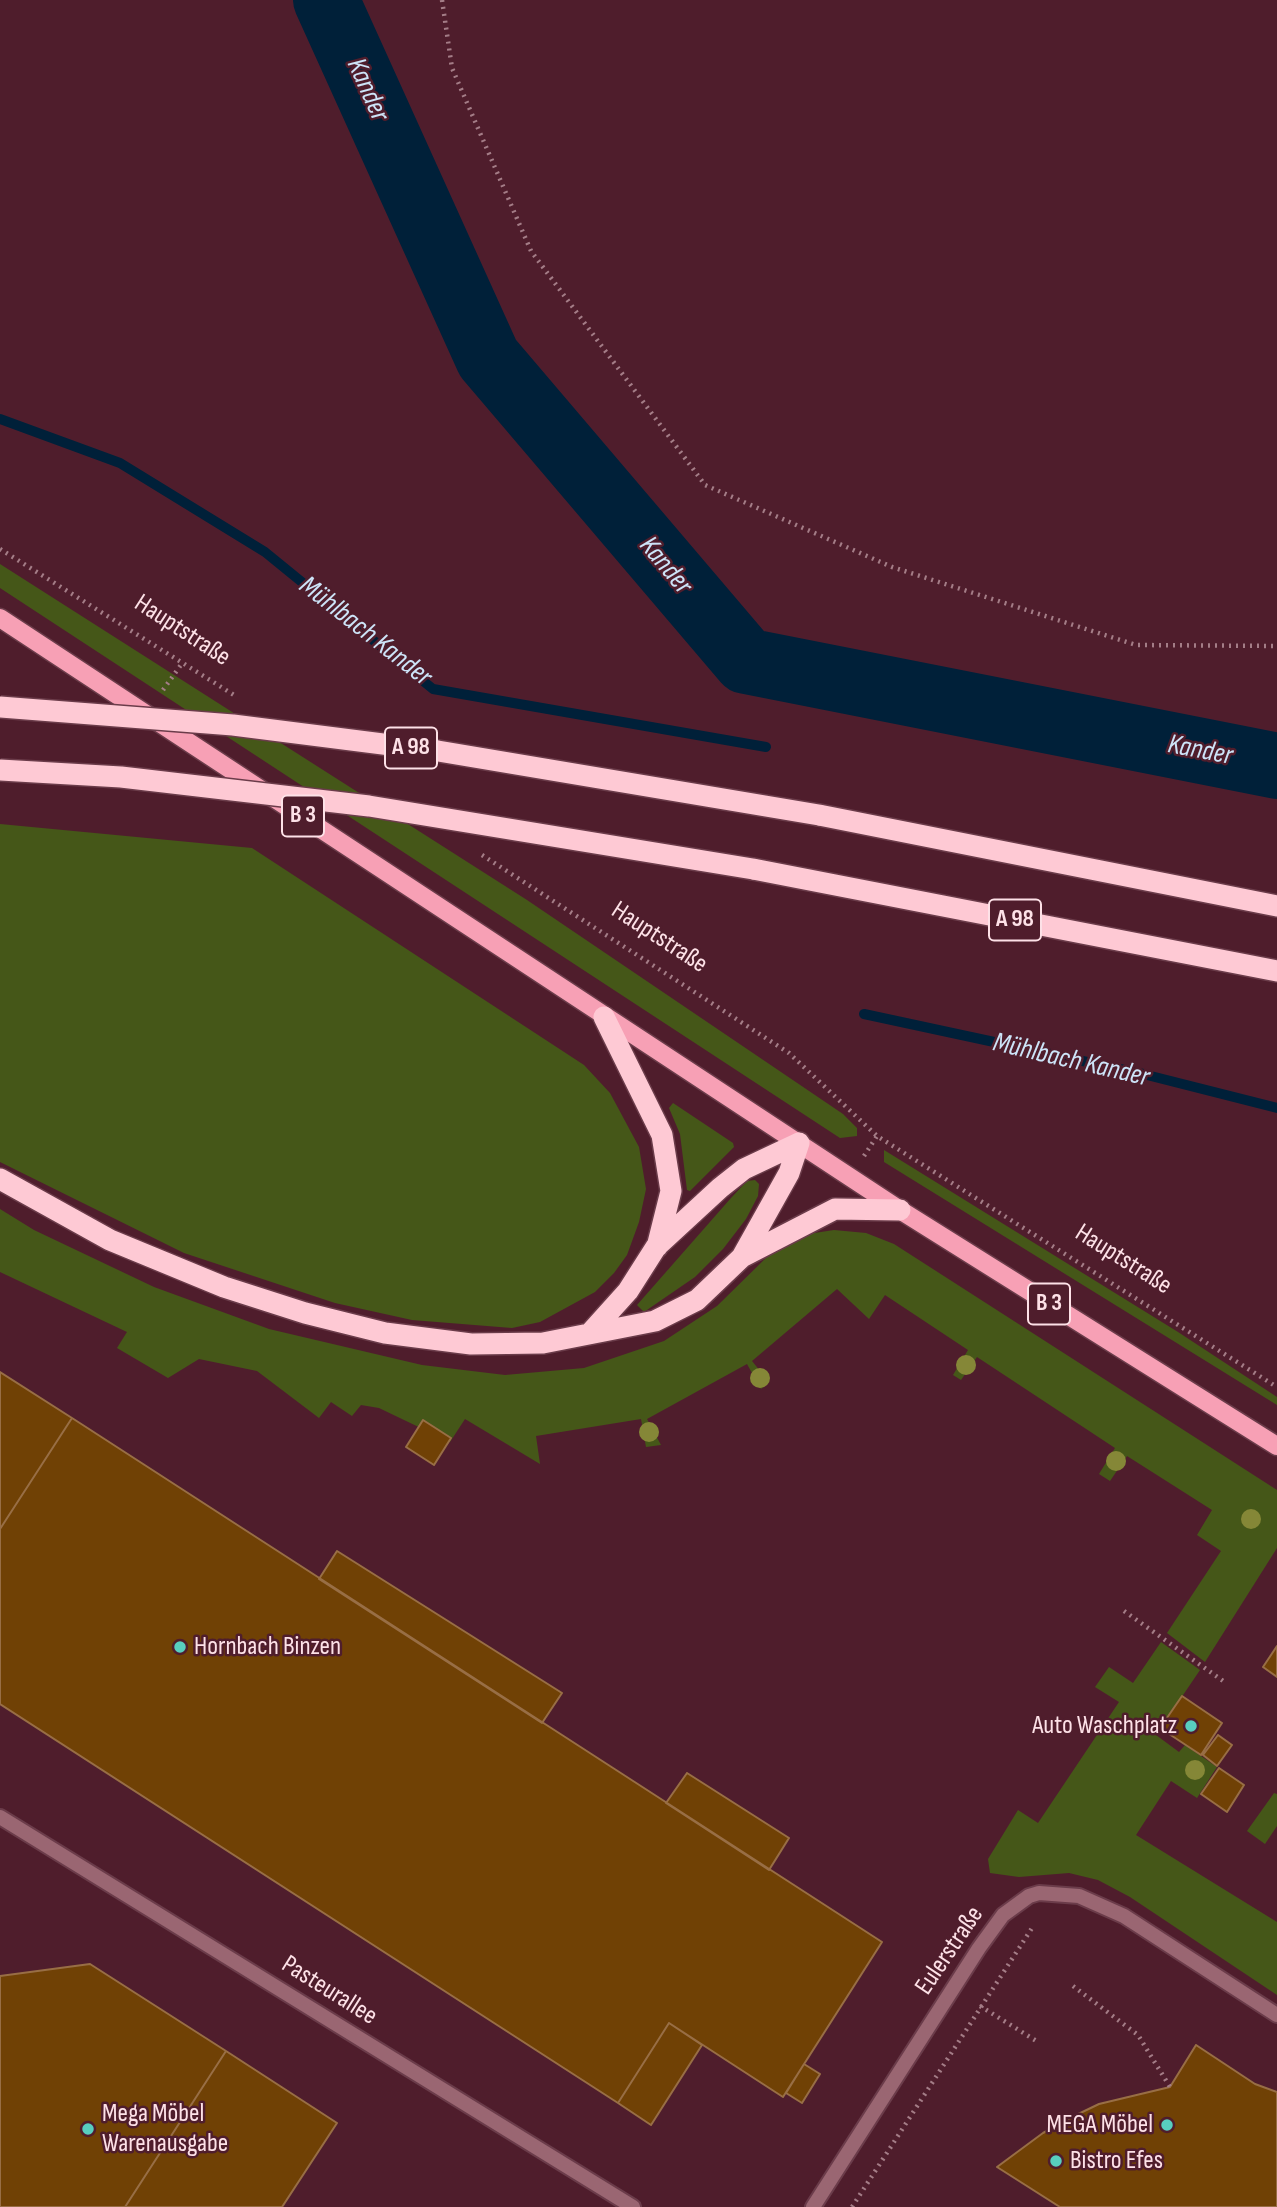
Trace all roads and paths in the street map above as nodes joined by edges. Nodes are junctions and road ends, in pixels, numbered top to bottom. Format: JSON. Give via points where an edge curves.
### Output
{"nodes":[{"id":1,"x":442,"y":0,"type":"edge"},
{"id":2,"x":0,"y":549,"type":"edge"},
{"id":3,"x":0,"y":618,"type":"edge"},
{"id":4,"x":1277,"y":646,"type":"edge"},
{"id":5,"x":241,"y":700,"type":"dead end"},
{"id":6,"x":0,"y":707,"type":"edge"},
{"id":7,"x":0,"y":770,"type":"edge"},
{"id":8,"x":474,"y":850,"type":"dead end"},
{"id":9,"x":1277,"y":906,"type":"edge"},
{"id":10,"x":1277,"y":971,"type":"edge"},
{"id":11,"x":604,"y":1017,"type":"junction"},
{"id":12,"x":799,"y":1143,"type":"junction"},
{"id":13,"x":0,"y":1179,"type":"edge"},
{"id":14,"x":900,"y":1209,"type":"junction"},
{"id":15,"x":656,"y":1247,"type":"junction"},
{"id":16,"x":741,"y":1257,"type":"junction"},
{"id":17,"x":592,"y":1331,"type":"junction"},
{"id":18,"x":1277,"y":1387,"type":"edge"},
{"id":19,"x":1277,"y":1446,"type":"edge"},
{"id":20,"x":1124,"y":1611,"type":"dead end"},
{"id":21,"x":1226,"y":1683,"type":"dead end"},
{"id":22,"x":0,"y":1817,"type":"edge"},
{"id":23,"x":1040,"y":1895,"type":"junction"},
{"id":24,"x":1073,"y":1986,"type":"dead end"},
{"id":25,"x":953,"y":1989,"type":"junction"},
{"id":26,"x":981,"y":2007,"type":"junction"},
{"id":27,"x":1277,"y":2015,"type":"edge"},
{"id":28,"x":1038,"y":2042,"type":"dead end"},
{"id":29,"x":1170,"y":2087,"type":"dead end"},
{"id":30,"x":633,"y":2207,"type":"edge"},
{"id":31,"x":813,"y":2207,"type":"edge"},
{"id":32,"x":852,"y":2207,"type":"edge"}],
"edges":[{"from":1,"to":4,"type":"path","via":[[452,68],[531,251],[705,485],[892,567],[1136,645]]},
{"from":2,"to":5,"type":"path","name":"Hauptstraße"},
{"from":3,"to":11,"type":"main road","number":"B 3"},
{"from":6,"to":9,"type":"highway","number":"A 98","bridge":true,"via":[[233,724],[438,751],[819,815]]},
{"from":7,"to":10,"type":"highway","number":"A 98","bridge":true,"via":[[121,777],[369,806],[753,869]]},
{"from":8,"to":18,"type":"path","name":"Hauptstraße","via":[[789,1053],[877,1136]]},
{"from":11,"to":12,"type":"main road","number":"B 3"},
{"from":11,"to":15,"type":"highway","via":[[662,1135],[671,1191]]},
{"from":12,"to":14,"type":"main road","number":"B 3"},
{"from":12,"to":15,"type":"highway","via":[[744,1168]]},
{"from":12,"to":16,"type":"highway","via":[[789,1173]]},
{"from":13,"to":17,"type":"highway","via":[[110,1240],[224,1287],[305,1313],[385,1333],[471,1344],[543,1343]]},
{"from":14,"to":16,"type":"highway","via":[[835,1209]]},
{"from":14,"to":19,"type":"main road","number":"B 3"},
{"from":15,"to":17,"type":"highway","via":[[628,1291]]},
{"from":16,"to":17,"type":"highway","via":[[697,1300],[655,1321]]},
{"from":20,"to":21,"type":"path"},
{"from":22,"to":30,"type":"street","name":"Pasteurallee"},
{"from":23,"to":25,"type":"street","name":"Eulerstraße","via":[[1003,1915]]},
{"from":23,"to":26,"type":"path"},
{"from":23,"to":27,"type":"street","via":[[1079,1896],[1124,1916]]},
{"from":24,"to":29,"type":"path","via":[[1138,2035]]},
{"from":25,"to":26,"type":"path"},
{"from":25,"to":31,"type":"street","name":"Eulerstraße"},
{"from":26,"to":28,"type":"path"},
{"from":26,"to":32,"type":"path"}]}
